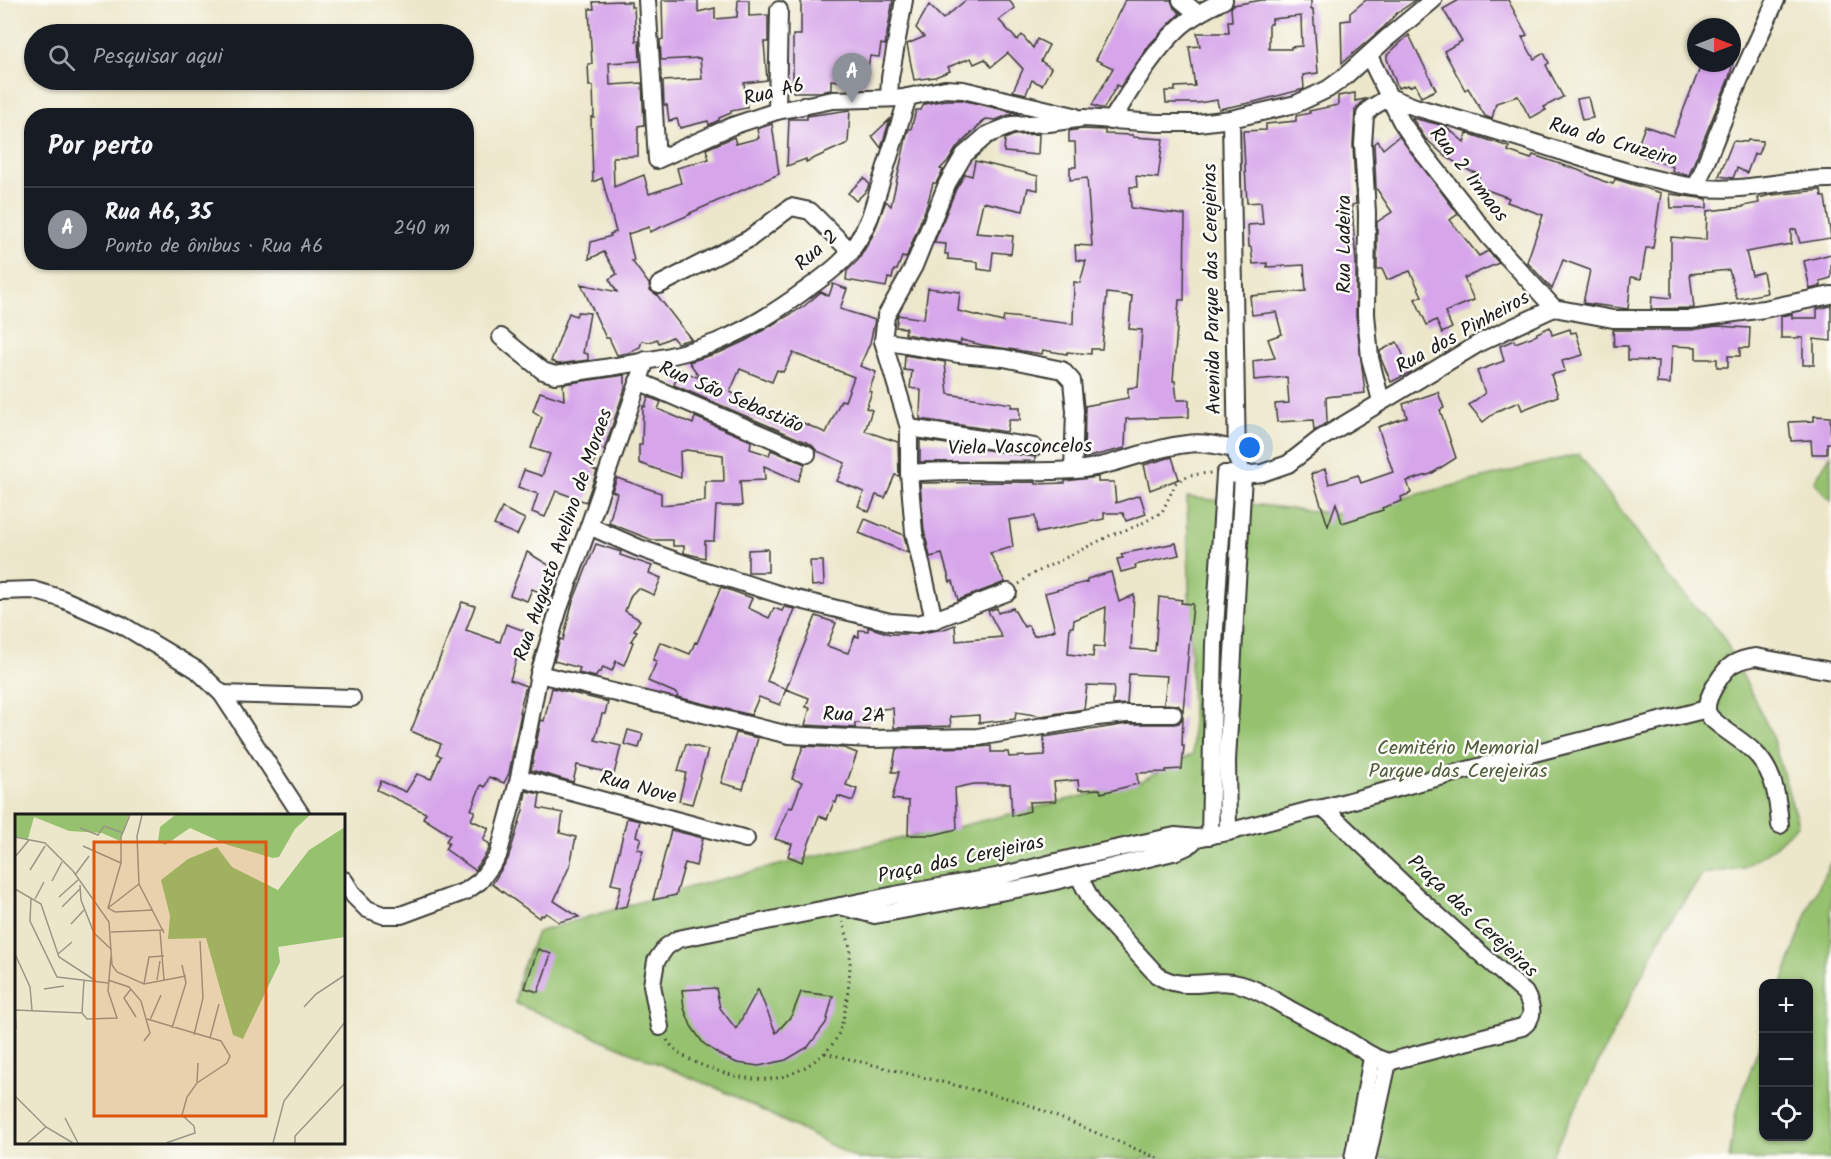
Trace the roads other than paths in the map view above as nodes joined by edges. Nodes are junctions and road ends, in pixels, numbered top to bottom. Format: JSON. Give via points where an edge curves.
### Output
{"nodes":[{"id":1,"x":647,"y":0,"type":"edge"},
{"id":2,"x":904,"y":0,"type":"edge"},
{"id":3,"x":916,"y":0,"type":"edge"},
{"id":4,"x":1180,"y":0,"type":"edge"},
{"id":5,"x":1224,"y":0,"type":"edge"},
{"id":6,"x":1433,"y":0,"type":"edge"},
{"id":7,"x":1776,"y":0,"type":"edge"},
{"id":8,"x":778,"y":10,"type":"dead end"},
{"id":9,"x":1198,"y":14,"type":"junction"},
{"id":10,"x":901,"y":18,"type":"junction"},
{"id":11,"x":1369,"y":56,"type":"junction"},
{"id":12,"x":908,"y":97,"type":"junction"},
{"id":13,"x":1389,"y":97,"type":"junction"},
{"id":14,"x":890,"y":98,"type":"junction"},
{"id":15,"x":777,"y":111,"type":"junction"},
{"id":16,"x":1084,"y":118,"type":"junction"},
{"id":17,"x":1231,"y":119,"type":"junction"},
{"id":18,"x":1111,"y":121,"type":"junction"},
{"id":19,"x":1831,"y":181,"type":"edge"},
{"id":20,"x":1696,"y":187,"type":"junction"},
{"id":21,"x":851,"y":252,"type":"junction"},
{"id":22,"x":658,"y":285,"type":"dead end"},
{"id":23,"x":1831,"y":295,"type":"edge"},
{"id":24,"x":1554,"y":308,"type":"junction"},
{"id":25,"x":501,"y":337,"type":"dead end"},
{"id":26,"x":883,"y":342,"type":"junction"},
{"id":27,"x":646,"y":360,"type":"junction"},
{"id":28,"x":638,"y":381,"type":"junction"},
{"id":29,"x":1381,"y":401,"type":"junction"},
{"id":30,"x":909,"y":428,"type":"junction"},
{"id":31,"x":1034,"y":447,"type":"dead end"},
{"id":32,"x":1237,"y":453,"type":"junction"},
{"id":33,"x":807,"y":454,"type":"dead end"},
{"id":34,"x":1073,"y":470,"type":"junction"},
{"id":35,"x":909,"y":473,"type":"junction"},
{"id":36,"x":1226,"y":474,"type":"junction"},
{"id":37,"x":1243,"y":475,"type":"junction"},
{"id":38,"x":589,"y":526,"type":"junction"},
{"id":39,"x":0,"y":591,"type":"edge"},
{"id":40,"x":1008,"y":592,"type":"road end"},
{"id":41,"x":934,"y":620,"type":"junction"},
{"id":42,"x":1831,"y":671,"type":"edge"},
{"id":43,"x":539,"y":674,"type":"junction"},
{"id":44,"x":222,"y":694,"type":"junction"},
{"id":45,"x":352,"y":698,"type":"dead end"},
{"id":46,"x":1707,"y":709,"type":"junction"},
{"id":47,"x":1173,"y":714,"type":"dead end"},
{"id":48,"x":519,"y":778,"type":"junction"},
{"id":49,"x":1324,"y":808,"type":"junction"},
{"id":50,"x":301,"y":814,"type":"edge"},
{"id":51,"x":1780,"y":825,"type":"dead end"},
{"id":52,"x":1228,"y":832,"type":"junction"},
{"id":53,"x":1203,"y":837,"type":"junction"},
{"id":54,"x":746,"y":839,"type":"dead end"},
{"id":55,"x":1078,"y":875,"type":"junction"},
{"id":56,"x":345,"y":881,"type":"edge"},
{"id":57,"x":840,"y":906,"type":"junction"},
{"id":58,"x":660,"y":1027,"type":"road end"},
{"id":59,"x":1380,"y":1060,"type":"junction"},
{"id":60,"x":1353,"y":1159,"type":"edge"},
{"id":61,"x":1367,"y":1159,"type":"edge"}],
"edges":[{"from":1,"to":15,"type":"street","name":"Rua A6","via":[[657,160],[732,126]]},
{"from":2,"to":10,"type":"street"},
{"from":3,"to":10,"type":"street"},
{"from":4,"to":9,"type":"street"},
{"from":5,"to":9,"type":"street"},
{"from":6,"to":11,"type":"street"},
{"from":7,"to":20,"type":"street"},
{"from":8,"to":15,"type":"street"},
{"from":9,"to":18,"type":"street","via":[[1163,47]]},
{"from":10,"to":14,"type":"street"},
{"from":11,"to":13,"type":"street","name":"Rua 2 Irmaos"},
{"from":11,"to":17,"type":"street","via":[[1328,89],[1296,104]]},
{"from":12,"to":14,"type":"street","name":"Rua A6"},
{"from":12,"to":16,"type":"street","via":[[945,88],[963,90]]},
{"from":12,"to":21,"type":"street","name":"Rua 2","via":[[870,217]]},
{"from":13,"to":20,"type":"street","name":"Rua do Cruzeiro","via":[[1590,160]]},
{"from":13,"to":24,"type":"street","name":"Rua 2 Irmaos","via":[[1417,145],[1490,238]]},
{"from":13,"to":29,"type":"street","name":"Rua Ladeira","via":[[1365,115],[1363,144],[1366,314],[1370,358]]},
{"from":14,"to":15,"type":"street","name":"Rua A6","via":[[833,100]]},
{"from":16,"to":18,"type":"street"},
{"from":16,"to":26,"type":"street","via":[[1001,128],[964,155],[947,184],[914,266],[886,316]]},
{"from":17,"to":18,"type":"street","via":[[1198,123]]},
{"from":17,"to":32,"type":"street","name":"Avenida Parque das Cerejeiras"},
{"from":19,"to":20,"type":"street","name":"Rua do Cruzeiro","via":[[1807,179],[1755,188]]},
{"from":21,"to":22,"type":"street","via":[[810,211],[790,207],[749,239]]},
{"from":21,"to":27,"type":"street","name":"Rua 2","via":[[831,272],[770,316],[717,342]]},
{"from":23,"to":24,"type":"street","name":"Rua dos Pinheiros","via":[[1691,319],[1613,319]]},
{"from":24,"to":29,"type":"street","name":"Rua dos Pinheiros","via":[[1481,342]]},
{"from":25,"to":27,"type":"street","name":"Rua 2","via":[[543,371],[555,375]]},
{"from":26,"to":30,"type":"street"},
{"from":26,"to":34,"type":"street","via":[[1062,370],[1072,381]]},
{"from":27,"to":28,"type":"street","name":"Rua Augusto Avelino de Moraes"},
{"from":28,"to":33,"type":"street","name":"Rua São Sebastião"},
{"from":28,"to":38,"type":"street","name":"Rua Augusto Avelino de Moraes"},
{"from":29,"to":37,"type":"street","name":"Rua dos Pinheiros","via":[[1288,464]]},
{"from":30,"to":31,"type":"street"},
{"from":30,"to":35,"type":"street"},
{"from":32,"to":34,"type":"street","name":"Viela Vasconcelos","via":[[1204,443],[1185,444],[1101,468]]},
{"from":32,"to":36,"type":"street"},
{"from":32,"to":37,"type":"street","name":"Avenida Parque das Cerejeiras"},
{"from":34,"to":35,"type":"street","name":"Viela Vasconcelos"},
{"from":35,"to":41,"type":"street","via":[[914,532]]},
{"from":36,"to":37,"type":"street","name":"Rua dos Pinheiros"},
{"from":36,"to":53,"type":"street"},
{"from":37,"to":52,"type":"street","via":[[1227,761]]},
{"from":38,"to":41,"type":"street","via":[[669,559],[788,597],[890,622],[916,624]]},
{"from":38,"to":43,"type":"street","name":"Rua Augusto Avelino de Moraes"},
{"from":39,"to":44,"type":"street","via":[[33,590],[122,625],[197,670]]},
{"from":40,"to":41,"type":"street"},
{"from":42,"to":46,"type":"street","via":[[1756,657],[1745,659],[1725,671],[1713,689]]},
{"from":43,"to":47,"type":"street","name":"Rua 2A","via":[[789,735],[871,739],[978,737],[1097,717]]},
{"from":43,"to":48,"type":"street","name":"Rua Augusto Avelino de Moraes"},
{"from":44,"to":45,"type":"street"},
{"from":44,"to":50,"type":"street"},
{"from":46,"to":49,"type":"street","name":"Praça das Cerejeiras"},
{"from":46,"to":51,"type":"street","via":[[1711,718],[1765,766],[1778,798]]},
{"from":48,"to":54,"type":"street","name":"Rua Nove"},
{"from":48,"to":56,"type":"street","name":"Rua Augusto Avelino de Moraes","via":[[498,856],[480,882],[466,891],[401,915],[384,915],[367,909]]},
{"from":49,"to":52,"type":"street","name":"Praça das Cerejeiras"},
{"from":49,"to":59,"type":"street","name":"Praça das Cerejeiras","via":[[1525,993],[1532,1005],[1532,1016],[1522,1027]]},
{"from":52,"to":53,"type":"street","name":"Praça das Cerejeiras"},
{"from":53,"to":55,"type":"street","name":"Praça das Cerejeiras","via":[[1177,851]]},
{"from":53,"to":57,"type":"street","name":"Praça das Cerejeiras","via":[[1174,836],[996,877]]},
{"from":55,"to":57,"type":"street","name":"Praça das Cerejeiras","via":[[874,915]]},
{"from":55,"to":59,"type":"street","via":[[1095,906],[1167,982],[1240,984]]},
{"from":57,"to":58,"type":"street","name":"Praça das Cerejeiras","via":[[678,939],[666,947],[656,961],[652,985]]},
{"from":59,"to":60,"type":"street"},
{"from":59,"to":61,"type":"street"}]}
